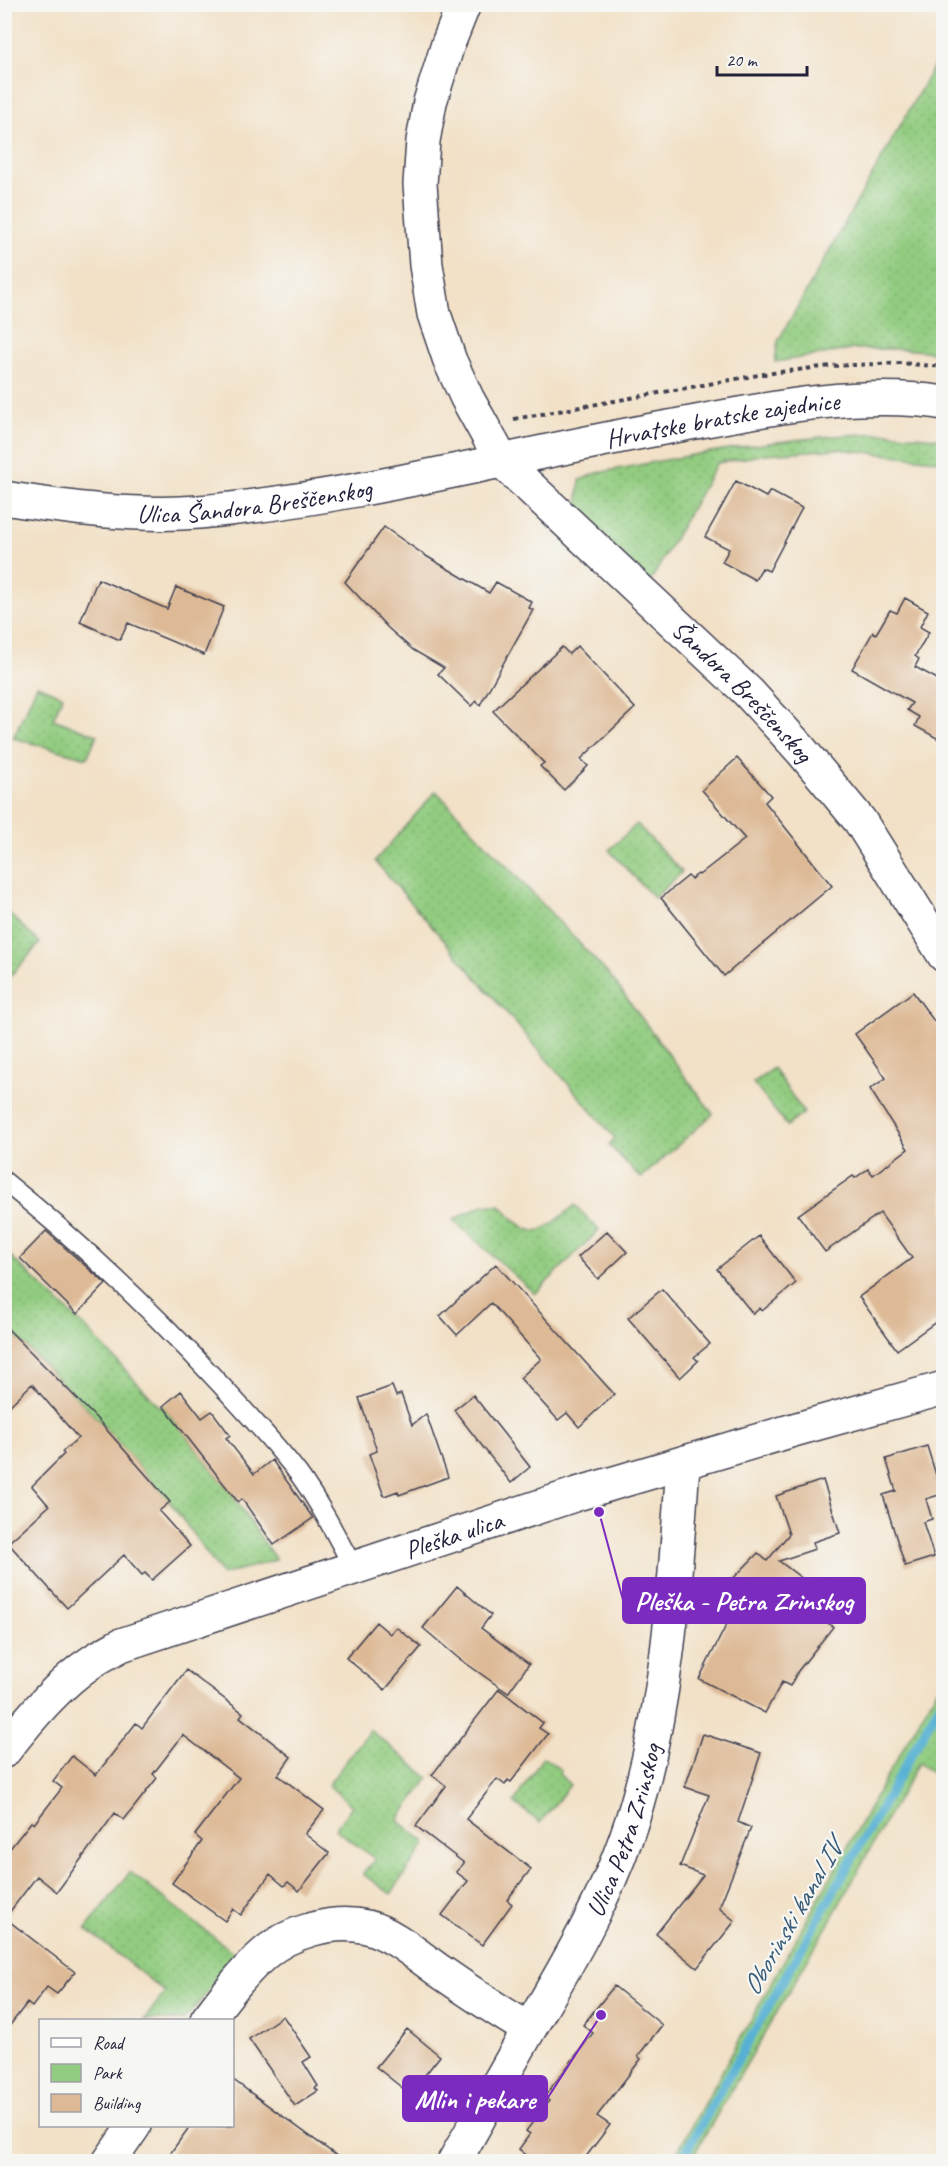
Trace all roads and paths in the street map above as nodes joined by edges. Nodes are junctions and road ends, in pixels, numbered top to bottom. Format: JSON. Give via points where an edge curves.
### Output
{"nodes":[{"id":1,"x":465,"y":4,"type":"edge"},
{"id":2,"x":944,"y":403,"type":"edge"},
{"id":3,"x":502,"y":461,"type":"junction"},
{"id":4,"x":4,"y":498,"type":"edge"},
{"id":5,"x":944,"y":955,"type":"edge"},
{"id":6,"x":4,"y":1181,"type":"edge"},
{"id":7,"x":944,"y":1388,"type":"edge"},
{"id":8,"x":683,"y":1463,"type":"junction"},
{"id":9,"x":353,"y":1567,"type":"junction"},
{"id":10,"x":4,"y":1751,"type":"edge"},
{"id":11,"x":208,"y":2019,"type":"edge"},
{"id":12,"x":530,"y":2029,"type":"junction"},
{"id":13,"x":133,"y":2127,"type":"edge"},
{"id":14,"x":109,"y":2162,"type":"edge"},
{"id":15,"x":454,"y":2162,"type":"edge"}],
"edges":[{"from":1,"to":3,"type":"street","name":"Šandora Breščenskog","via":[[430,102],[423,141],[420,184],[426,265],[434,314],[450,361]]},
{"from":2,"to":3,"type":"street","name":"Hrvatske bratske zajednice","via":[[854,400],[776,407]]},
{"from":3,"to":4,"type":"street","name":"Ulica Šandora Breščenskog","via":[[352,491],[198,512],[82,509]]},
{"from":3,"to":5,"type":"street","name":"Šandora Breščenskog","via":[[748,692],[801,750],[860,820]]},
{"from":6,"to":9,"type":"lane","via":[[80,1245],[189,1350],[244,1410],[298,1473]]},
{"from":7,"to":8,"type":"street","name":"Pleška ulica"},
{"from":8,"to":9,"type":"street","name":"Pleška ulica"},
{"from":8,"to":12,"type":"street","name":"Ulica Petra Zrinskog","via":[[665,1660],[640,1795],[606,1888]]},
{"from":9,"to":10,"type":"street","name":"Pleška ulica","via":[[121,1645],[72,1677]]},
{"from":11,"to":12,"type":"street","via":[[250,1967],[280,1943],[320,1928],[347,1925],[365,1927],[394,1939]]},
{"from":12,"to":15,"type":"street","name":"Ulica Petra Zrinskog"},
{"from":13,"to":14,"type":"street"}]}
